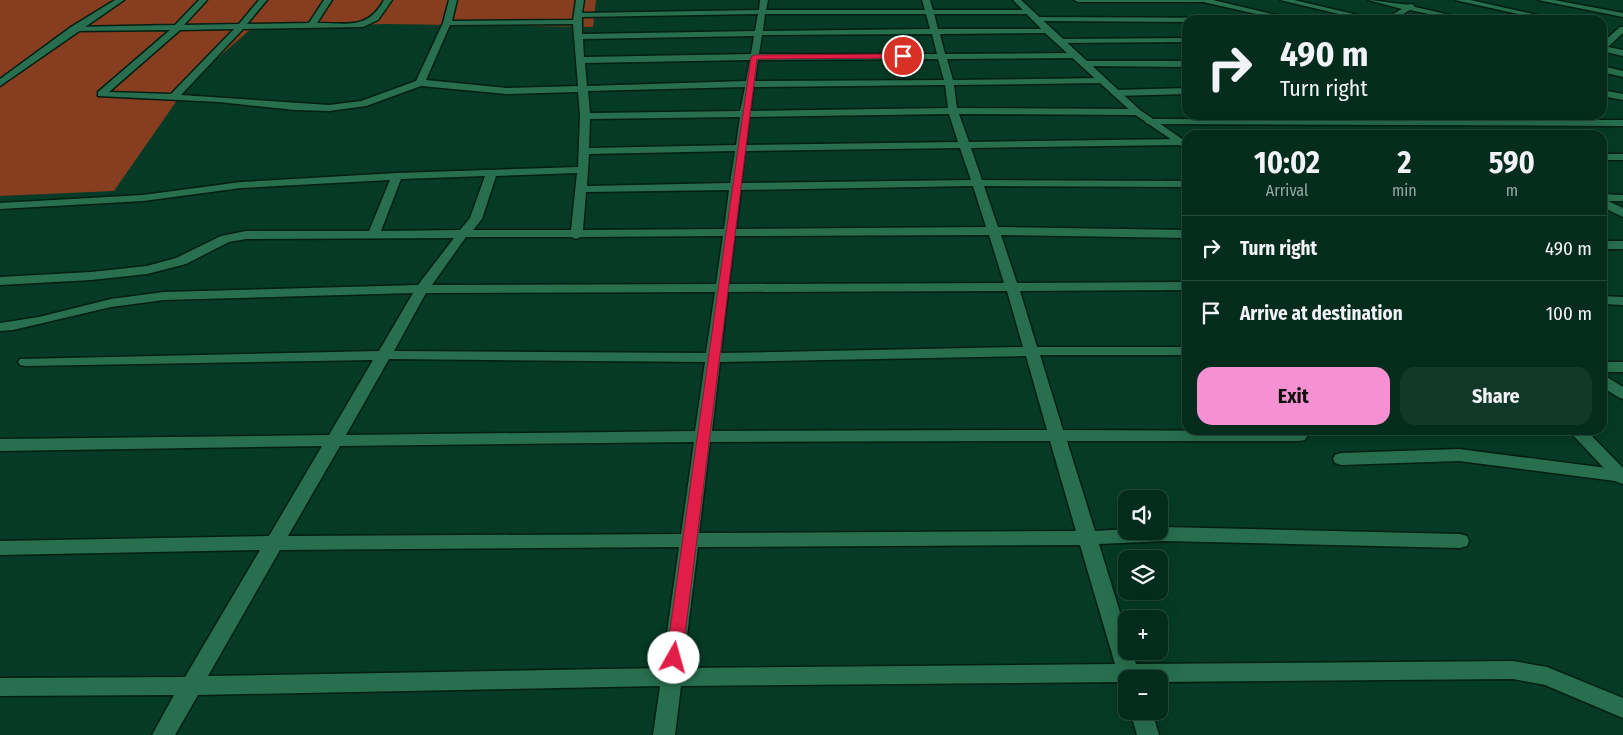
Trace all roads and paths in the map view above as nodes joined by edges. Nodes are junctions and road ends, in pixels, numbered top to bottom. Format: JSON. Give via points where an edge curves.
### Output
{"nodes":[{"id":1,"x":120,"y":0,"type":"edge"},
{"id":2,"x":203,"y":0,"type":"edge"},
{"id":3,"x":264,"y":0,"type":"edge"},
{"id":4,"x":328,"y":0,"type":"edge"},
{"id":5,"x":388,"y":0,"type":"edge"},
{"id":6,"x":453,"y":0,"type":"edge"},
{"id":7,"x":580,"y":0,"type":"edge"},
{"id":8,"x":764,"y":0,"type":"edge"},
{"id":9,"x":926,"y":0,"type":"edge"},
{"id":10,"x":1017,"y":0,"type":"edge"},
{"id":11,"x":1078,"y":0,"type":"edge"},
{"id":12,"x":1204,"y":0,"type":"edge"},
{"id":13,"x":1284,"y":0,"type":"edge"},
{"id":14,"x":1372,"y":0,"type":"edge"},
{"id":15,"x":1422,"y":0,"type":"edge"},
{"id":16,"x":1459,"y":0,"type":"edge"},
{"id":17,"x":1542,"y":0,"type":"edge"},
{"id":18,"x":1409,"y":8,"type":"junction"},
{"id":19,"x":761,"y":12,"type":"junction"},
{"id":20,"x":930,"y":12,"type":"junction"},
{"id":21,"x":1029,"y":12,"type":"junction"},
{"id":22,"x":1271,"y":15,"type":"edge"},
{"id":23,"x":1353,"y":15,"type":"edge"},
{"id":24,"x":1396,"y":15,"type":"edge"},
{"id":25,"x":1443,"y":15,"type":"edge"},
{"id":26,"x":1532,"y":15,"type":"edge"},
{"id":27,"x":1623,"y":15,"type":"edge"},
{"id":28,"x":579,"y":19,"type":"junction"},
{"id":29,"x":1036,"y":20,"type":"junction"},
{"id":30,"x":1182,"y":20,"type":"edge"},
{"id":31,"x":447,"y":24,"type":"junction"},
{"id":32,"x":312,"y":25,"type":"junction"},
{"id":33,"x":177,"y":28,"type":"junction"},
{"id":34,"x":240,"y":28,"type":"junction"},
{"id":35,"x":74,"y":29,"type":"junction"},
{"id":36,"x":1048,"y":31,"type":"junction"},
{"id":37,"x":1619,"y":32,"type":"edge"},
{"id":38,"x":758,"y":33,"type":"junction"},
{"id":39,"x":934,"y":33,"type":"junction"},
{"id":40,"x":579,"y":37,"type":"junction"},
{"id":41,"x":1182,"y":40,"type":"edge"},
{"id":42,"x":1058,"y":41,"type":"junction"},
{"id":43,"x":1607,"y":43,"type":"edge"},
{"id":44,"x":1607,"y":49,"type":"edge"},
{"id":45,"x":1623,"y":53,"type":"edge"},
{"id":46,"x":940,"y":56,"type":"junction"},
{"id":47,"x":1075,"y":56,"type":"junction"},
{"id":48,"x":754,"y":57,"type":"junction"},
{"id":49,"x":581,"y":60,"type":"junction"},
{"id":50,"x":1084,"y":64,"type":"junction"},
{"id":51,"x":1182,"y":64,"type":"edge"},
{"id":52,"x":1607,"y":70,"type":"edge"},
{"id":53,"x":1623,"y":74,"type":"edge"},
{"id":54,"x":1102,"y":81,"type":"junction"},
{"id":55,"x":948,"y":82,"type":"junction"},
{"id":56,"x":0,"y":83,"type":"edge"},
{"id":57,"x":420,"y":83,"type":"junction"},
{"id":58,"x":750,"y":84,"type":"junction"},
{"id":59,"x":583,"y":88,"type":"junction"},
{"id":60,"x":1182,"y":91,"type":"edge"},
{"id":61,"x":1115,"y":93,"type":"junction"},
{"id":62,"x":1607,"y":93,"type":"edge"},
{"id":63,"x":174,"y":97,"type":"junction"},
{"id":64,"x":1623,"y":97,"type":"edge"},
{"id":65,"x":953,"y":110,"type":"junction"},
{"id":66,"x":1137,"y":112,"type":"junction"},
{"id":67,"x":745,"y":113,"type":"junction"},
{"id":68,"x":585,"y":116,"type":"junction"},
{"id":69,"x":1456,"y":120,"type":"edge"},
{"id":70,"x":1150,"y":122,"type":"junction"},
{"id":71,"x":1460,"y":122,"type":"junction"},
{"id":72,"x":1623,"y":123,"type":"edge"},
{"id":73,"x":1474,"y":130,"type":"edge"},
{"id":74,"x":1182,"y":144,"type":"edge"},
{"id":75,"x":1182,"y":145,"type":"edge"},
{"id":76,"x":966,"y":146,"type":"junction"},
{"id":77,"x":741,"y":147,"type":"junction"},
{"id":78,"x":584,"y":151,"type":"junction"},
{"id":79,"x":1607,"y":157,"type":"edge"},
{"id":80,"x":1623,"y":157,"type":"edge"},
{"id":81,"x":583,"y":170,"type":"junction"},
{"id":82,"x":491,"y":174,"type":"junction"},
{"id":83,"x":398,"y":176,"type":"junction"},
{"id":84,"x":976,"y":183,"type":"junction"},
{"id":85,"x":1182,"y":184,"type":"edge"},
{"id":86,"x":736,"y":187,"type":"junction"},
{"id":87,"x":581,"y":189,"type":"junction"},
{"id":88,"x":1607,"y":198,"type":"edge"},
{"id":89,"x":1623,"y":198,"type":"edge"},
{"id":90,"x":1607,"y":205,"type":"edge"},
{"id":91,"x":0,"y":206,"type":"edge"},
{"id":92,"x":1623,"y":213,"type":"edge"},
{"id":93,"x":993,"y":232,"type":"junction"},
{"id":94,"x":730,"y":233,"type":"junction"},
{"id":95,"x":462,"y":234,"type":"junction"},
{"id":96,"x":1182,"y":234,"type":"edge"},
{"id":97,"x":373,"y":235,"type":"junction"},
{"id":98,"x":576,"y":235,"type":"junction"},
{"id":99,"x":1607,"y":245,"type":"edge"},
{"id":100,"x":1623,"y":245,"type":"edge"},
{"id":101,"x":0,"y":281,"type":"edge"},
{"id":102,"x":1012,"y":286,"type":"junction"},
{"id":103,"x":1182,"y":286,"type":"edge"},
{"id":104,"x":722,"y":288,"type":"junction"},
{"id":105,"x":422,"y":289,"type":"junction"},
{"id":106,"x":1607,"y":300,"type":"edge"},
{"id":107,"x":1623,"y":300,"type":"edge"},
{"id":108,"x":0,"y":327,"type":"edge"},
{"id":109,"x":1032,"y":351,"type":"junction"},
{"id":110,"x":1182,"y":351,"type":"edge"},
{"id":111,"x":382,"y":355,"type":"junction"},
{"id":112,"x":713,"y":358,"type":"junction"},
{"id":113,"x":25,"y":362,"type":"dead end"},
{"id":114,"x":1607,"y":367,"type":"edge"},
{"id":115,"x":1623,"y":367,"type":"edge"},
{"id":116,"x":1607,"y":382,"type":"edge"},
{"id":117,"x":1623,"y":394,"type":"edge"},
{"id":118,"x":1058,"y":434,"type":"junction"},
{"id":119,"x":703,"y":435,"type":"junction"},
{"id":120,"x":1581,"y":435,"type":"edge"},
{"id":121,"x":1299,"y":436,"type":"dead end"},
{"id":122,"x":336,"y":440,"type":"junction"},
{"id":123,"x":0,"y":445,"type":"edge"},
{"id":124,"x":1341,"y":459,"type":"dead end"},
{"id":125,"x":1622,"y":477,"type":"edge"},
{"id":126,"x":1088,"y":538,"type":"junction"},
{"id":127,"x":689,"y":541,"type":"junction"},
{"id":128,"x":1460,"y":541,"type":"dead end"},
{"id":129,"x":276,"y":543,"type":"junction"},
{"id":130,"x":0,"y":548,"type":"edge"},
{"id":131,"x":1127,"y":670,"type":"edge"},
{"id":132,"x":1168,"y":675,"type":"edge"},
{"id":133,"x":1118,"y":676,"type":"edge"},
{"id":134,"x":672,"y":677,"type":"junction"},
{"id":135,"x":192,"y":686,"type":"junction"},
{"id":136,"x":0,"y":687,"type":"edge"},
{"id":137,"x":1623,"y":708,"type":"edge"},
{"id":138,"x":1144,"y":720,"type":"edge"},
{"id":139,"x":163,"y":735,"type":"edge"},
{"id":140,"x":664,"y":735,"type":"edge"},
{"id":141,"x":1148,"y":735,"type":"edge"}],
"edges":[{"from":1,"to":35,"type":"street"},
{"from":2,"to":33,"type":"street"},
{"from":3,"to":34,"type":"street"},
{"from":4,"to":32,"type":"street"},
{"from":5,"to":32,"type":"street","via":[[383,11],[363,25]]},
{"from":6,"to":31,"type":"street"},
{"from":7,"to":28,"type":"street"},
{"from":8,"to":19,"type":"street"},
{"from":9,"to":20,"type":"street"},
{"from":10,"to":21,"type":"street"},
{"from":11,"to":12,"type":"street"},
{"from":12,"to":22,"type":"street"},
{"from":13,"to":23,"type":"street"},
{"from":14,"to":18,"type":"street"},
{"from":15,"to":18,"type":"street"},
{"from":16,"to":26,"type":"street"},
{"from":17,"to":27,"type":"street"},
{"from":18,"to":24,"type":"street"},
{"from":18,"to":25,"type":"street"},
{"from":19,"to":20,"type":"street"},
{"from":19,"to":28,"type":"street"},
{"from":19,"to":38,"type":"street"},
{"from":20,"to":21,"type":"street"},
{"from":20,"to":39,"type":"street"},
{"from":21,"to":29,"type":"street"},
{"from":28,"to":31,"type":"street"},
{"from":28,"to":40,"type":"street"},
{"from":29,"to":30,"type":"street"},
{"from":29,"to":36,"type":"street"},
{"from":31,"to":57,"type":"street"},
{"from":32,"to":34,"type":"street"},
{"from":33,"to":34,"type":"street"},
{"from":33,"to":35,"type":"street"},
{"from":33,"to":63,"type":"street","via":[[101,94]]},
{"from":34,"to":63,"type":"street"},
{"from":35,"to":56,"type":"street"},
{"from":36,"to":39,"type":"street"},
{"from":36,"to":42,"type":"street"},
{"from":37,"to":43,"type":"street"},
{"from":38,"to":39,"type":"street"},
{"from":38,"to":40,"type":"street"},
{"from":38,"to":48,"type":"street"},
{"from":39,"to":46,"type":"street"},
{"from":40,"to":49,"type":"street"},
{"from":41,"to":42,"type":"street"},
{"from":42,"to":47,"type":"street"},
{"from":44,"to":45,"type":"street"},
{"from":46,"to":47,"type":"street"},
{"from":46,"to":48,"type":"street"},
{"from":46,"to":55,"type":"street"},
{"from":47,"to":50,"type":"street"},
{"from":48,"to":49,"type":"street"},
{"from":48,"to":58,"type":"street"},
{"from":49,"to":59,"type":"street"},
{"from":50,"to":51,"type":"street"},
{"from":50,"to":54,"type":"street"},
{"from":52,"to":53,"type":"street"},
{"from":54,"to":55,"type":"street"},
{"from":54,"to":61,"type":"street"},
{"from":55,"to":58,"type":"street"},
{"from":55,"to":65,"type":"street"},
{"from":57,"to":59,"type":"street","via":[[444,83],[482,90]]},
{"from":57,"to":63,"type":"street","via":[[363,104],[329,108]]},
{"from":58,"to":59,"type":"street"},
{"from":58,"to":67,"type":"street"},
{"from":59,"to":68,"type":"street"},
{"from":60,"to":61,"type":"street"},
{"from":61,"to":66,"type":"street"},
{"from":62,"to":64,"type":"street"},
{"from":65,"to":66,"type":"street"},
{"from":65,"to":67,"type":"street"},
{"from":65,"to":76,"type":"street"},
{"from":66,"to":70,"type":"street"},
{"from":67,"to":68,"type":"street"},
{"from":67,"to":77,"type":"street"},
{"from":68,"to":78,"type":"street"},
{"from":69,"to":71,"type":"street"},
{"from":70,"to":71,"type":"street"},
{"from":70,"to":74,"type":"street"},
{"from":71,"to":72,"type":"street"},
{"from":71,"to":73,"type":"street"},
{"from":75,"to":76,"type":"street"},
{"from":76,"to":77,"type":"street"},
{"from":76,"to":84,"type":"street"},
{"from":77,"to":78,"type":"street"},
{"from":77,"to":86,"type":"street"},
{"from":78,"to":81,"type":"street"},
{"from":79,"to":80,"type":"street"},
{"from":81,"to":82,"type":"street"},
{"from":81,"to":87,"type":"street"},
{"from":82,"to":83,"type":"street"},
{"from":82,"to":95,"type":"street","via":[[476,219]]},
{"from":83,"to":91,"type":"street","via":[[241,185],[143,198]]},
{"from":83,"to":97,"type":"street"},
{"from":84,"to":85,"type":"street"},
{"from":84,"to":86,"type":"street"},
{"from":84,"to":93,"type":"street"},
{"from":86,"to":87,"type":"street"},
{"from":86,"to":94,"type":"street"},
{"from":87,"to":98,"type":"street"},
{"from":88,"to":89,"type":"street"},
{"from":90,"to":92,"type":"street"},
{"from":93,"to":94,"type":"street"},
{"from":93,"to":96,"type":"street"},
{"from":93,"to":102,"type":"street"},
{"from":94,"to":98,"type":"street"},
{"from":94,"to":104,"type":"street"},
{"from":95,"to":97,"type":"street"},
{"from":95,"to":98,"type":"street"},
{"from":95,"to":105,"type":"street"},
{"from":97,"to":101,"type":"street","via":[[246,235],[225,239],[180,262],[147,270]]},
{"from":99,"to":100,"type":"street"},
{"from":102,"to":103,"type":"street"},
{"from":102,"to":104,"type":"street"},
{"from":102,"to":109,"type":"street"},
{"from":104,"to":105,"type":"street"},
{"from":104,"to":112,"type":"street"},
{"from":105,"to":108,"type":"street","via":[[148,297]]},
{"from":105,"to":111,"type":"street"},
{"from":106,"to":107,"type":"street"},
{"from":109,"to":110,"type":"street"},
{"from":109,"to":112,"type":"street"},
{"from":109,"to":118,"type":"street"},
{"from":111,"to":112,"type":"street"},
{"from":111,"to":113,"type":"street"},
{"from":111,"to":122,"type":"street"},
{"from":112,"to":119,"type":"street"},
{"from":114,"to":115,"type":"street"},
{"from":116,"to":117,"type":"street"},
{"from":118,"to":119,"type":"street"},
{"from":118,"to":121,"type":"street"},
{"from":118,"to":126,"type":"street"},
{"from":119,"to":122,"type":"street"},
{"from":119,"to":127,"type":"street"},
{"from":120,"to":125,"type":"street"},
{"from":122,"to":123,"type":"street"},
{"from":122,"to":129,"type":"street"},
{"from":124,"to":125,"type":"street","via":[[1459,455]]},
{"from":126,"to":127,"type":"street"},
{"from":126,"to":128,"type":"street","via":[[1164,534]]},
{"from":126,"to":131,"type":"street"},
{"from":127,"to":129,"type":"street"},
{"from":127,"to":134,"type":"street"},
{"from":129,"to":130,"type":"street"},
{"from":129,"to":135,"type":"street"},
{"from":132,"to":137,"type":"street","via":[[1513,670],[1547,676]]},
{"from":133,"to":134,"type":"street"},
{"from":134,"to":135,"type":"street"},
{"from":134,"to":140,"type":"street"},
{"from":135,"to":136,"type":"street"},
{"from":135,"to":139,"type":"street"},
{"from":138,"to":141,"type":"street"}]}
